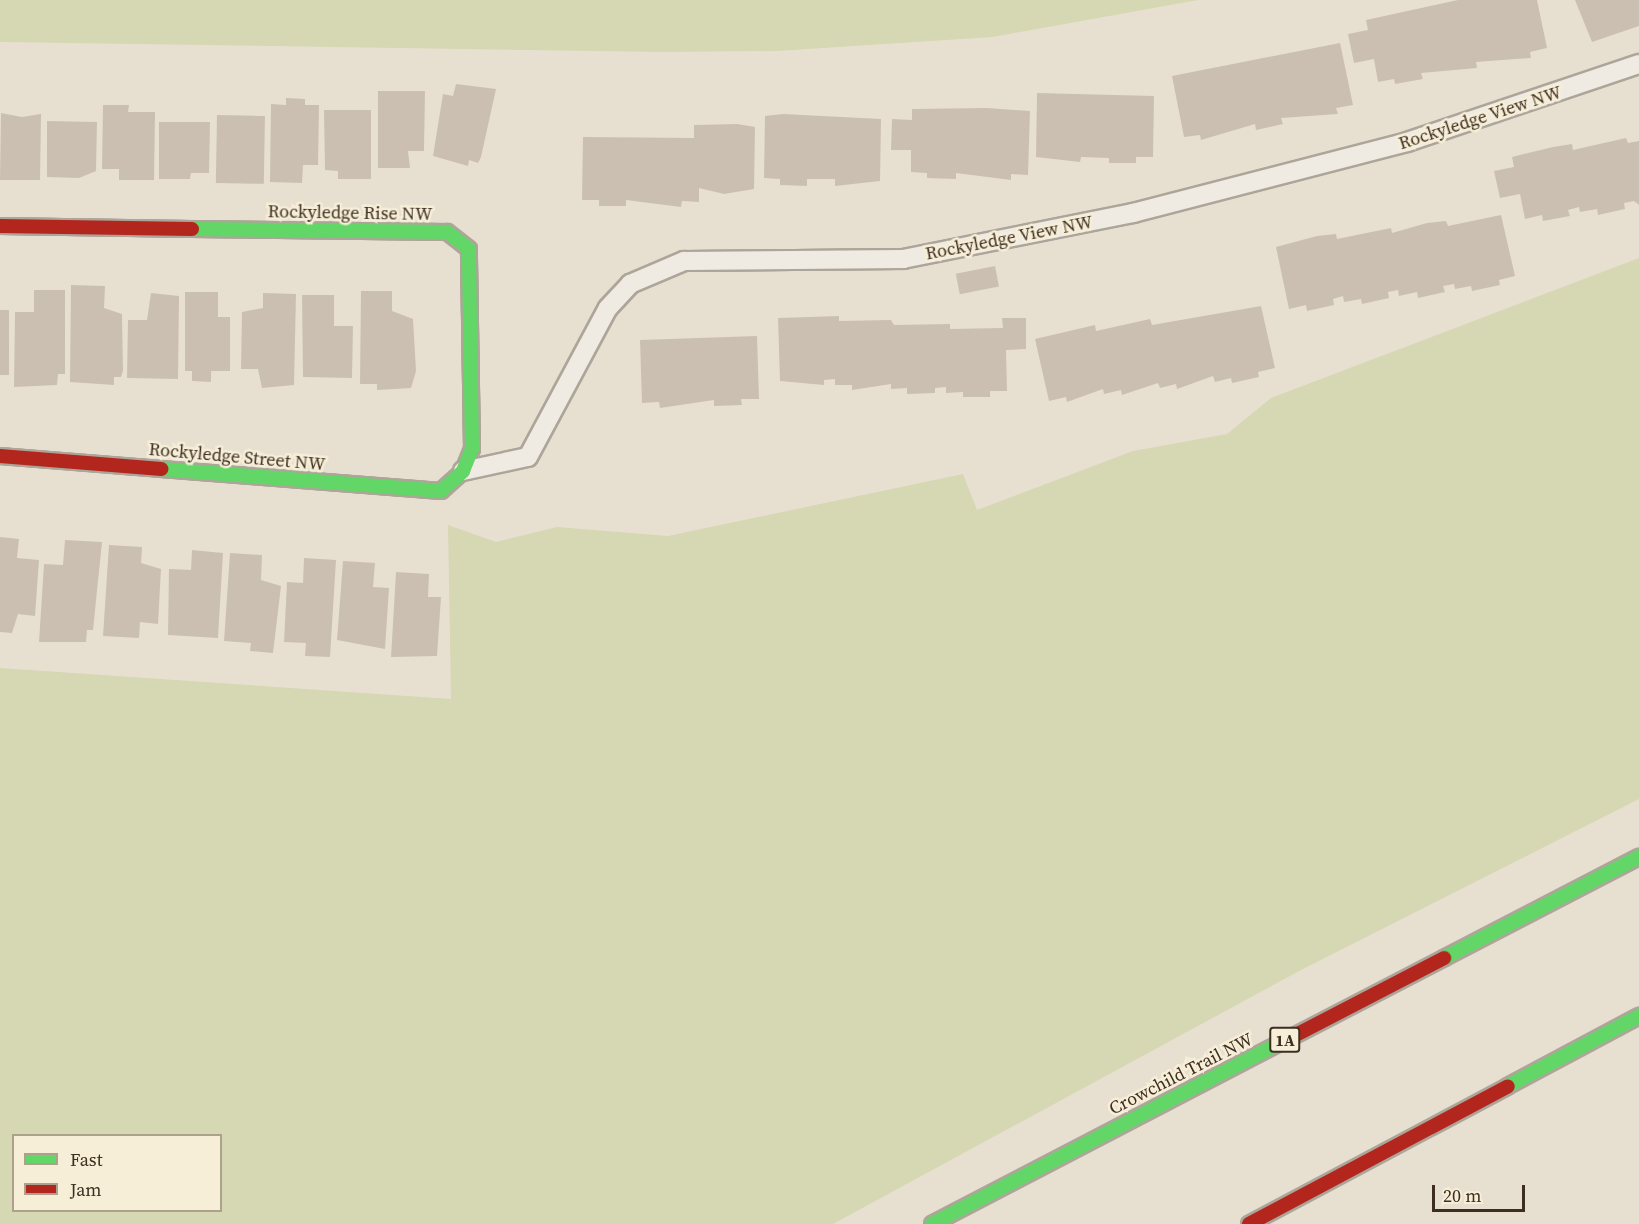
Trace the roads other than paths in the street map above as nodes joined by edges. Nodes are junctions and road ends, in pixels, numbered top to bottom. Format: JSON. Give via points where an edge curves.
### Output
{"nodes":[{"id":1,"x":1639,"y":64,"type":"edge"},
{"id":2,"x":0,"y":226,"type":"edge"},
{"id":3,"x":0,"y":456,"type":"edge"},
{"id":4,"x":463,"y":471,"type":"junction"},
{"id":5,"x":1639,"y":857,"type":"edge"},
{"id":6,"x":1639,"y":1016,"type":"edge"},
{"id":7,"x":932,"y":1224,"type":"edge"},
{"id":8,"x":1248,"y":1224,"type":"edge"}],
"edges":[{"from":1,"to":4,"type":"lane","name":"Rockyledge View NW","via":[[1407,142],[1133,213],[903,259],[684,261],[630,284],[608,308],[528,457]]},
{"from":2,"to":4,"type":"main road","name":"Rockyledge Rise NW","via":[[447,232],[469,249],[472,449]]},
{"from":3,"to":4,"type":"main road","name":"Rockyledge Street NW","via":[[441,491]]},
{"from":5,"to":7,"type":"main road","name":"Crowchild Trail NW","number":"1A"},
{"from":6,"to":8,"type":"main road"}]}
